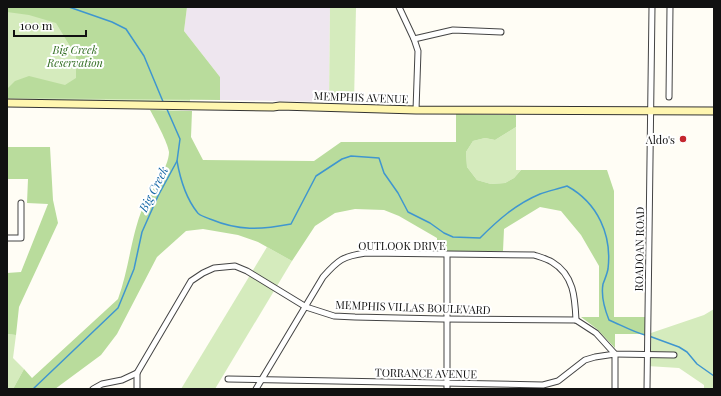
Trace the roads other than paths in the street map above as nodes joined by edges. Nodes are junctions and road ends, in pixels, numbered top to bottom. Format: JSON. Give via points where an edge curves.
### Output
{"nodes":[{"id":1,"x":399,"y":7,"type":"edge"},
{"id":2,"x":652,"y":7,"type":"edge"},
{"id":3,"x":670,"y":7,"type":"edge"},
{"id":4,"x":500,"y":32,"type":"dead end"},
{"id":5,"x":414,"y":39,"type":"junction"},
{"id":6,"x":669,"y":97,"type":"dead end"},
{"id":7,"x":7,"y":103,"type":"edge"},
{"id":8,"x":416,"y":110,"type":"junction"},
{"id":9,"x":651,"y":110,"type":"junction"},
{"id":10,"x":714,"y":111,"type":"edge"},
{"id":11,"x":21,"y":203,"type":"dead end"},
{"id":12,"x":7,"y":238,"type":"edge"},
{"id":13,"x":448,"y":255,"type":"junction"},
{"id":14,"x":306,"y":307,"type":"junction"},
{"id":15,"x":448,"y":319,"type":"junction"},
{"id":16,"x":576,"y":320,"type":"junction"},
{"id":17,"x":615,"y":354,"type":"junction"},
{"id":18,"x":647,"y":354,"type":"junction"},
{"id":19,"x":674,"y":355,"type":"dead end"},
{"id":20,"x":137,"y":373,"type":"junction"},
{"id":21,"x":228,"y":379,"type":"dead end"},
{"id":22,"x":262,"y":381,"type":"junction"},
{"id":23,"x":448,"y":386,"type":"edge"},
{"id":24,"x":93,"y":389,"type":"edge"},
{"id":25,"x":137,"y":389,"type":"edge"},
{"id":26,"x":256,"y":389,"type":"edge"},
{"id":27,"x":615,"y":389,"type":"edge"},
{"id":28,"x":647,"y":389,"type":"edge"}],
"edges":[{"from":1,"to":5,"type":"street"},
{"from":2,"to":9,"type":"street","name":"ROADOAN ROAD"},
{"from":3,"to":6,"type":"street"},
{"from":4,"to":5,"type":"street","via":[[453,30]]},
{"from":5,"to":8,"type":"street","via":[[418,51]]},
{"from":7,"to":8,"type":"main road","name":"MEMPHIS AVENUE"},
{"from":8,"to":9,"type":"main road","name":"MEMPHIS AVENUE"},
{"from":9,"to":10,"type":"main road","name":"MEMPHIS AVENUE"},
{"from":9,"to":18,"type":"street","name":"ROADOAN ROAD"},
{"from":11,"to":12,"type":"street","via":[[21,238]]},
{"from":13,"to":14,"type":"street","name":"OUTLOOK DRIVE","via":[[350,255],[335,263],[323,277]]},
{"from":13,"to":15,"type":"street"},
{"from":13,"to":16,"type":"street","name":"OUTLOOK DRIVE","via":[[534,255],[552,262],[565,274],[572,286],[576,298]]},
{"from":14,"to":15,"type":"street","name":"MEMPHIS VILLAS BOULEVARD","via":[[334,316],[355,318]]},
{"from":14,"to":20,"type":"street","name":"MEMPHIS VILLAS BOULEVARD","via":[[247,271],[235,266],[214,268],[191,281]]},
{"from":14,"to":22,"type":"street","name":"OUTLOOK DRIVE"},
{"from":15,"to":16,"type":"street","name":"MEMPHIS VILLAS BOULEVARD"},
{"from":15,"to":23,"type":"street"},
{"from":16,"to":17,"type":"street","via":[[596,333]]},
{"from":17,"to":18,"type":"street"},
{"from":17,"to":23,"type":"street","name":"TORRANCE AVENUE","via":[[585,360],[558,381],[543,385]]},
{"from":17,"to":27,"type":"street"},
{"from":18,"to":19,"type":"street"},
{"from":18,"to":28,"type":"street","name":"ROADOAN ROAD"},
{"from":20,"to":24,"type":"street"},
{"from":20,"to":25,"type":"street"},
{"from":21,"to":22,"type":"street","name":"TORRANCE AVENUE"},
{"from":22,"to":23,"type":"street","name":"TORRANCE AVENUE"},
{"from":22,"to":26,"type":"street","name":"OUTLOOK DRIVE"}]}
